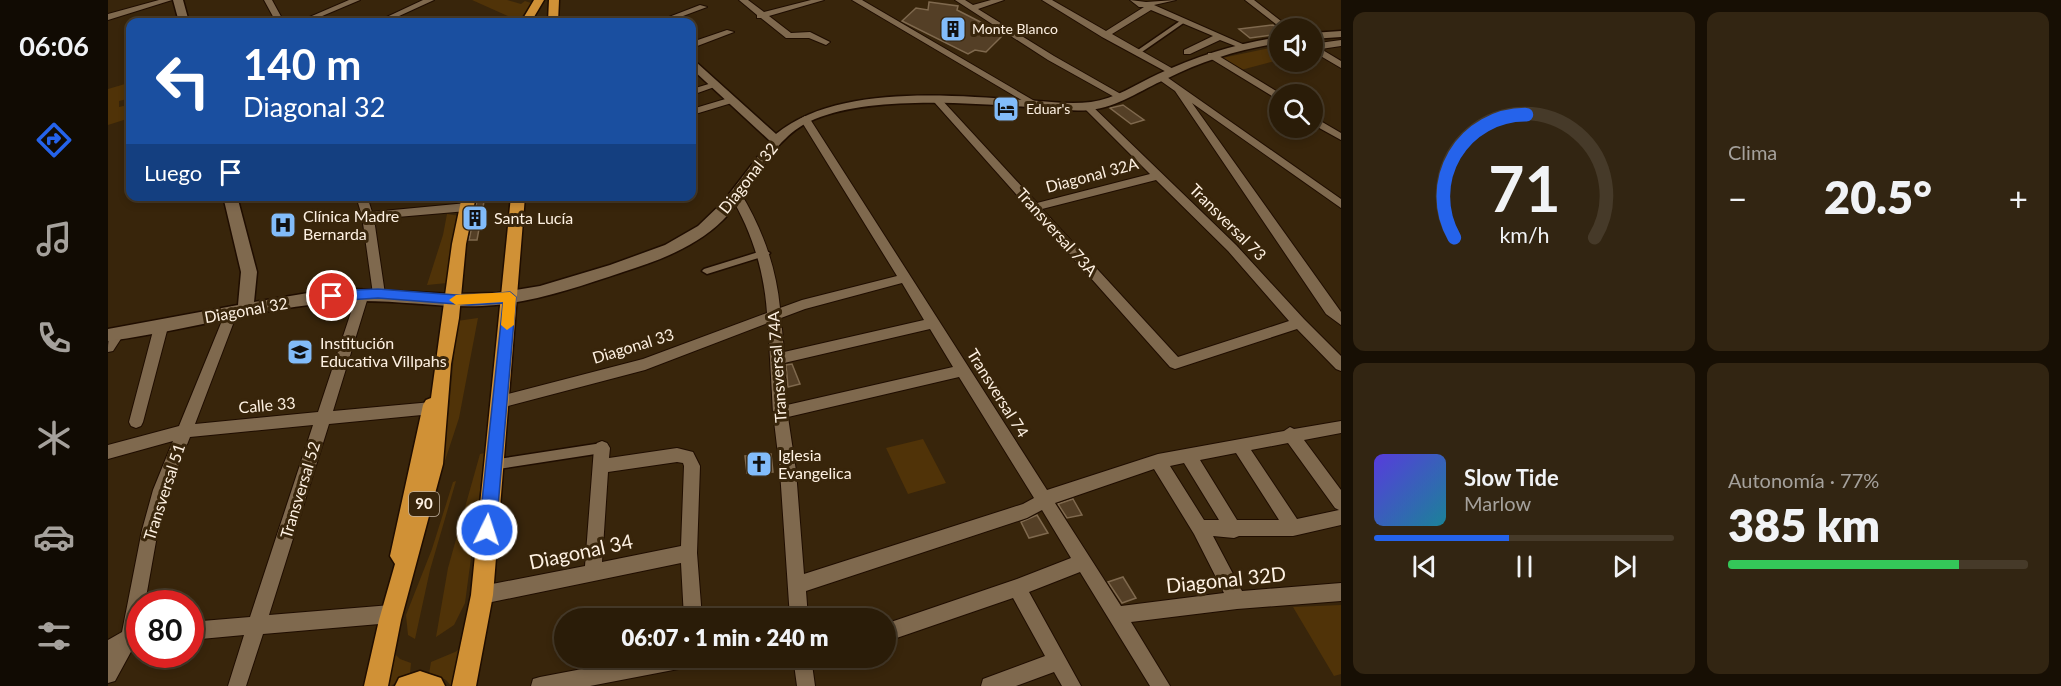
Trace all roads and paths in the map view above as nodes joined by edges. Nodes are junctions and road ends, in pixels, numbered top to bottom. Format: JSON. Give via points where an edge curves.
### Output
{"nodes":[{"id":1,"x":168,"y":0,"type":"edge"},
{"id":2,"x":178,"y":0,"type":"edge"},
{"id":3,"x":281,"y":0,"type":"edge"},
{"id":4,"x":356,"y":0,"type":"edge"},
{"id":5,"x":539,"y":0,"type":"edge"},
{"id":6,"x":554,"y":0,"type":"edge"},
{"id":7,"x":743,"y":0,"type":"edge"},
{"id":8,"x":820,"y":0,"type":"edge"},
{"id":9,"x":856,"y":0,"type":"edge"},
{"id":10,"x":958,"y":0,"type":"edge"},
{"id":11,"x":1000,"y":0,"type":"edge"},
{"id":12,"x":1046,"y":0,"type":"edge"},
{"id":13,"x":1172,"y":0,"type":"edge"},
{"id":14,"x":1249,"y":0,"type":"edge"},
{"id":15,"x":422,"y":1,"type":"edge"},
{"id":16,"x":269,"y":2,"type":"edge"},
{"id":17,"x":1142,"y":4,"type":"edge"},
{"id":18,"x":703,"y":7,"type":"dead end"},
{"id":19,"x":971,"y":8,"type":"junction"},
{"id":20,"x":760,"y":15,"type":"junction"},
{"id":21,"x":108,"y":17,"type":"edge"},
{"id":22,"x":183,"y":18,"type":"edge"},
{"id":23,"x":278,"y":18,"type":"edge"},
{"id":24,"x":312,"y":18,"type":"edge"},
{"id":25,"x":388,"y":18,"type":"edge"},
{"id":26,"x":528,"y":18,"type":"edge"},
{"id":27,"x":553,"y":18,"type":"edge"},
{"id":28,"x":671,"y":18,"type":"edge"},
{"id":29,"x":1273,"y":18,"type":"edge"},
{"id":30,"x":1182,"y":22,"type":"junction"},
{"id":31,"x":730,"y":32,"type":"dead end"},
{"id":32,"x":1105,"y":35,"type":"junction"},
{"id":33,"x":1219,"y":37,"type":"junction"},
{"id":34,"x":1323,"y":37,"type":"edge"},
{"id":35,"x":1338,"y":38,"type":"edge"},
{"id":36,"x":826,"y":42,"type":"dead end"},
{"id":37,"x":1269,"y":42,"type":"edge"},
{"id":38,"x":696,"y":44,"type":"edge"},
{"id":39,"x":1323,"y":44,"type":"edge"},
{"id":40,"x":1243,"y":46,"type":"junction"},
{"id":41,"x":1187,"y":52,"type":"dead end"},
{"id":42,"x":1137,"y":53,"type":"junction"},
{"id":43,"x":1323,"y":53,"type":"edge"},
{"id":44,"x":1211,"y":55,"type":"junction"},
{"id":45,"x":1341,"y":65,"type":"edge"},
{"id":46,"x":696,"y":68,"type":"edge"},
{"id":47,"x":1167,"y":75,"type":"junction"},
{"id":48,"x":715,"y":85,"type":"junction"},
{"id":49,"x":696,"y":91,"type":"edge"},
{"id":50,"x":1269,"y":91,"type":"edge"},
{"id":51,"x":1179,"y":92,"type":"junction"},
{"id":52,"x":1121,"y":97,"type":"junction"},
{"id":53,"x":732,"y":100,"type":"junction"},
{"id":54,"x":938,"y":101,"type":"junction"},
{"id":55,"x":1033,"y":103,"type":"junction"},
{"id":56,"x":1087,"y":106,"type":"junction"},
{"id":57,"x":696,"y":111,"type":"edge"},
{"id":58,"x":805,"y":119,"type":"junction"},
{"id":59,"x":1323,"y":126,"type":"edge"},
{"id":60,"x":1341,"y":137,"type":"edge"},
{"id":61,"x":776,"y":140,"type":"junction"},
{"id":62,"x":1157,"y":176,"type":"junction"},
{"id":63,"x":736,"y":195,"type":"junction"},
{"id":64,"x":231,"y":201,"type":"edge"},
{"id":65,"x":363,"y":201,"type":"edge"},
{"id":66,"x":518,"y":201,"type":"edge"},
{"id":67,"x":468,"y":202,"type":"edge"},
{"id":68,"x":1341,"y":204,"type":"edge"},
{"id":69,"x":1035,"y":207,"type":"junction"},
{"id":70,"x":368,"y":216,"type":"junction"},
{"id":71,"x":765,"y":253,"type":"junction"},
{"id":72,"x":707,"y":271,"type":"dead end"},
{"id":73,"x":905,"y":278,"type":"junction"},
{"id":74,"x":371,"y":294,"type":"junction"},
{"id":75,"x":510,"y":297,"type":"junction"},
{"id":76,"x":454,"y":300,"type":"junction"},
{"id":77,"x":239,"y":310,"type":"junction"},
{"id":78,"x":1338,"y":313,"type":"edge"},
{"id":79,"x":774,"y":315,"type":"junction"},
{"id":80,"x":934,"y":323,"type":"junction"},
{"id":81,"x":1299,"y":323,"type":"junction"},
{"id":82,"x":161,"y":327,"type":"junction"},
{"id":83,"x":111,"y":339,"type":"edge"},
{"id":84,"x":777,"y":359,"type":"junction"},
{"id":85,"x":443,"y":364,"type":"junction"},
{"id":86,"x":1341,"y":365,"type":"edge"},
{"id":87,"x":963,"y":370,"type":"junction"},
{"id":88,"x":500,"y":402,"type":"junction"},
{"id":89,"x":432,"y":408,"type":"junction"},
{"id":90,"x":780,"y":413,"type":"junction"},
{"id":91,"x":322,"y":418,"type":"junction"},
{"id":92,"x":136,"y":422,"type":"dead end"},
{"id":93,"x":1341,"y":427,"type":"edge"},
{"id":94,"x":184,"y":431,"type":"junction"},
{"id":95,"x":1290,"y":434,"type":"junction"},
{"id":96,"x":1239,"y":445,"type":"junction"},
{"id":97,"x":602,"y":448,"type":"joint"},
{"id":98,"x":108,"y":452,"type":"edge"},
{"id":99,"x":1188,"y":455,"type":"junction"},
{"id":100,"x":1158,"y":461,"type":"junction"},
{"id":101,"x":492,"y":465,"type":"junction"},
{"id":102,"x":601,"y":466,"type":"junction"},
{"id":103,"x":1044,"y":500,"type":"junction"},
{"id":104,"x":1341,"y":503,"type":"edge"},
{"id":105,"x":1341,"y":517,"type":"edge"},
{"id":106,"x":1200,"y":528,"type":"junction"},
{"id":107,"x":1293,"y":528,"type":"junction"},
{"id":108,"x":1233,"y":530,"type":"junction"},
{"id":109,"x":690,"y":553,"type":"junction"},
{"id":110,"x":1083,"y":562,"type":"junction"},
{"id":111,"x":593,"y":573,"type":"junction"},
{"id":112,"x":796,"y":585,"type":"junction"},
{"id":113,"x":1017,"y":588,"type":"junction"},
{"id":114,"x":142,"y":590,"type":"edge"},
{"id":115,"x":1341,"y":592,"type":"edge"},
{"id":116,"x":482,"y":595,"type":"junction"},
{"id":117,"x":1237,"y":600,"type":"junction"},
{"id":118,"x":693,"y":608,"type":"edge"},
{"id":119,"x":798,"y":608,"type":"edge"},
{"id":120,"x":1117,"y":615,"type":"junction"},
{"id":121,"x":390,"y":617,"type":"junction"},
{"id":122,"x":258,"y":624,"type":"junction"},
{"id":123,"x":896,"y":629,"type":"edge"},
{"id":124,"x":204,"y":630,"type":"edge"},
{"id":125,"x":126,"y":641,"type":"edge"},
{"id":126,"x":126,"y":649,"type":"edge"},
{"id":127,"x":108,"y":650,"type":"edge"},
{"id":128,"x":1058,"y":661,"type":"junction"},
{"id":129,"x":636,"y":668,"type":"edge"},
{"id":130,"x":806,"y":668,"type":"edge"},
{"id":131,"x":108,"y":674,"type":"edge"},
{"id":132,"x":237,"y":686,"type":"edge"},
{"id":133,"x":376,"y":686,"type":"edge"},
{"id":134,"x":407,"y":686,"type":"edge"},
{"id":135,"x":433,"y":686,"type":"edge"},
{"id":136,"x":465,"y":686,"type":"edge"},
{"id":137,"x":540,"y":686,"type":"edge"},
{"id":138,"x":806,"y":686,"type":"edge"},
{"id":139,"x":990,"y":686,"type":"edge"},
{"id":140,"x":1072,"y":686,"type":"edge"},
{"id":141,"x":1161,"y":686,"type":"edge"}],
"edges":[{"from":1,"to":21,"type":"street"},
{"from":2,"to":22,"type":"street"},
{"from":3,"to":16,"type":"street"},
{"from":4,"to":24,"type":"street"},
{"from":5,"to":26,"type":"highway"},
{"from":6,"to":27,"type":"highway"},
{"from":7,"to":20,"type":"street"},
{"from":8,"to":20,"type":"street"},
{"from":9,"to":55,"type":"street"},
{"from":10,"to":19,"type":"street"},
{"from":11,"to":19,"type":"street"},
{"from":12,"to":32,"type":"street"},
{"from":13,"to":17,"type":"street"},
{"from":14,"to":29,"type":"street"},
{"from":15,"to":25,"type":"street"},
{"from":16,"to":23,"type":"street"},
{"from":17,"to":30,"type":"street"},
{"from":17,"to":32,"type":"street"},
{"from":18,"to":28,"type":"street"},
{"from":19,"to":52,"type":"street"},
{"from":20,"to":36,"type":"street","via":[[789,36],[810,35]]},
{"from":30,"to":33,"type":"street"},
{"from":30,"to":42,"type":"street"},
{"from":31,"to":38,"type":"street"},
{"from":32,"to":42,"type":"street"},
{"from":33,"to":40,"type":"street"},
{"from":33,"to":41,"type":"street"},
{"from":34,"to":35,"type":"street"},
{"from":35,"to":39,"type":"street"},
{"from":37,"to":40,"type":"street","name":"Diagonal 32"},
{"from":40,"to":44,"type":"street","name":"Diagonal 32"},
{"from":42,"to":47,"type":"street"},
{"from":43,"to":45,"type":"street"},
{"from":44,"to":47,"type":"street","name":"Diagonal 32"},
{"from":44,"to":50,"type":"street"},
{"from":46,"to":48,"type":"street"},
{"from":47,"to":51,"type":"street"},
{"from":47,"to":52,"type":"street","name":"Diagonal 32"},
{"from":48,"to":49,"type":"street"},
{"from":48,"to":53,"type":"street"},
{"from":51,"to":68,"type":"street"},
{"from":51,"to":78,"type":"street"},
{"from":52,"to":56,"type":"street","name":"Diagonal 32"},
{"from":53,"to":57,"type":"street"},
{"from":53,"to":61,"type":"street"},
{"from":54,"to":55,"type":"street","name":"Diagonal 32"},
{"from":54,"to":58,"type":"street","name":"Diagonal 32","via":[[848,107]]},
{"from":54,"to":69,"type":"street","name":"Transversal 73A"},
{"from":55,"to":56,"type":"street","name":"Diagonal 32"},
{"from":56,"to":62,"type":"street","name":"Transversal 73"},
{"from":58,"to":61,"type":"street","name":"Diagonal 32"},
{"from":58,"to":73,"type":"street","name":"Transversal 74"},
{"from":59,"to":60,"type":"street"},
{"from":61,"to":63,"type":"street","name":"Diagonal 32"},
{"from":62,"to":69,"type":"street","name":"Diagonal 32A"},
{"from":62,"to":81,"type":"street","name":"Transversal 73","via":[[1232,248]]},
{"from":63,"to":71,"type":"street","name":"Transversal 74A","via":[[753,221]]},
{"from":63,"to":75,"type":"street","name":"Diagonal 32","via":[[708,225],[652,256],[577,281]]},
{"from":64,"to":77,"type":"street","via":[[249,272]]},
{"from":65,"to":70,"type":"street"},
{"from":66,"to":75,"type":"highway"},
{"from":67,"to":70,"type":"street"},
{"from":67,"to":76,"type":"highway","number":"90"},
{"from":69,"to":81,"type":"street","name":"Transversal 73A","via":[[1175,363]]},
{"from":70,"to":74,"type":"street"},
{"from":71,"to":72,"type":"street"},
{"from":71,"to":79,"type":"street","name":"Transversal 74A"},
{"from":73,"to":79,"type":"street","name":"Diagonal 33"},
{"from":73,"to":80,"type":"street","name":"Transversal 74"},
{"from":74,"to":76,"type":"street","name":"Diagonal 32"},
{"from":74,"to":77,"type":"street","name":"Diagonal 32"},
{"from":74,"to":91,"type":"street","name":"Transversal 52"},
{"from":75,"to":76,"type":"street","name":"Diagonal 32"},
{"from":75,"to":88,"type":"highway"},
{"from":76,"to":85,"type":"highway","number":"90"},
{"from":77,"to":82,"type":"street","name":"Diagonal 32"},
{"from":77,"to":94,"type":"street","name":"Transversal 51"},
{"from":79,"to":84,"type":"street","name":"Transversal 74A"},
{"from":79,"to":88,"type":"street","name":"Diagonal 33","via":[[645,364]]},
{"from":80,"to":84,"type":"street"},
{"from":80,"to":87,"type":"street","name":"Transversal 74"},
{"from":81,"to":86,"type":"street","name":"Transversal 73"},
{"from":82,"to":83,"type":"street","name":"Diagonal 32"},
{"from":82,"to":92,"type":"street"},
{"from":84,"to":90,"type":"street","name":"Transversal 74A"},
{"from":85,"to":89,"type":"highway"},
{"from":85,"to":121,"type":"highway","number":"90","via":[[434,464]]},
{"from":87,"to":90,"type":"street"},
{"from":87,"to":103,"type":"street","name":"Transversal 74"},
{"from":88,"to":101,"type":"highway"},
{"from":89,"to":91,"type":"street","name":"Calle 33"},
{"from":89,"to":121,"type":"highway","via":[[404,530]]},
{"from":90,"to":112,"type":"street","name":"Transversal 74A"},
{"from":91,"to":94,"type":"street","name":"Calle 33"},
{"from":91,"to":122,"type":"street","name":"Transversal 52"},
{"from":93,"to":95,"type":"street"},
{"from":94,"to":98,"type":"street","name":"Calle 33"},
{"from":94,"to":114,"type":"street","name":"Transversal 51","via":[[150,530]]},
{"from":95,"to":96,"type":"street"},
{"from":95,"to":104,"type":"street"},
{"from":96,"to":99,"type":"street"},
{"from":96,"to":107,"type":"street"},
{"from":97,"to":101,"type":"street"},
{"from":97,"to":102,"type":"street"},
{"from":99,"to":100,"type":"street"},
{"from":99,"to":108,"type":"street"},
{"from":100,"to":103,"type":"street"},
{"from":100,"to":106,"type":"street"},
{"from":101,"to":116,"type":"highway"},
{"from":102,"to":109,"type":"street","via":[[677,455],[688,457],[692,466]]},
{"from":102,"to":111,"type":"street"},
{"from":103,"to":110,"type":"street","name":"Transversal 74"},
{"from":103,"to":112,"type":"street","via":[[1028,510]]},
{"from":105,"to":107,"type":"street"},
{"from":106,"to":108,"type":"street"},
{"from":106,"to":117,"type":"street"},
{"from":107,"to":108,"type":"street"},
{"from":109,"to":111,"type":"street","name":"Diagonal 34"},
{"from":109,"to":118,"type":"street"},
{"from":110,"to":113,"type":"street"},
{"from":110,"to":120,"type":"street","name":"Transversal 74"},
{"from":111,"to":116,"type":"street","name":"Diagonal 34"},
{"from":112,"to":119,"type":"street","name":"Transversal 74A"},
{"from":113,"to":123,"type":"street"},
{"from":113,"to":128,"type":"street"},
{"from":115,"to":117,"type":"street","name":"Diagonal 32D"},
{"from":116,"to":136,"type":"highway"},
{"from":117,"to":120,"type":"street","name":"Diagonal 32D"},
{"from":120,"to":141,"type":"street","name":"Transversal 74"},
{"from":121,"to":122,"type":"street"},
{"from":121,"to":133,"type":"highway","number":"90"},
{"from":122,"to":124,"type":"street"},
{"from":122,"to":132,"type":"street","name":"Transversal 52"},
{"from":125,"to":127,"type":"street"},
{"from":126,"to":131,"type":"street","name":"Transversal 51"},
{"from":128,"to":139,"type":"street"},
{"from":128,"to":140,"type":"street"},
{"from":129,"to":137,"type":"street"},
{"from":130,"to":138,"type":"street"},
{"from":134,"to":135,"type":"highway"}]}
